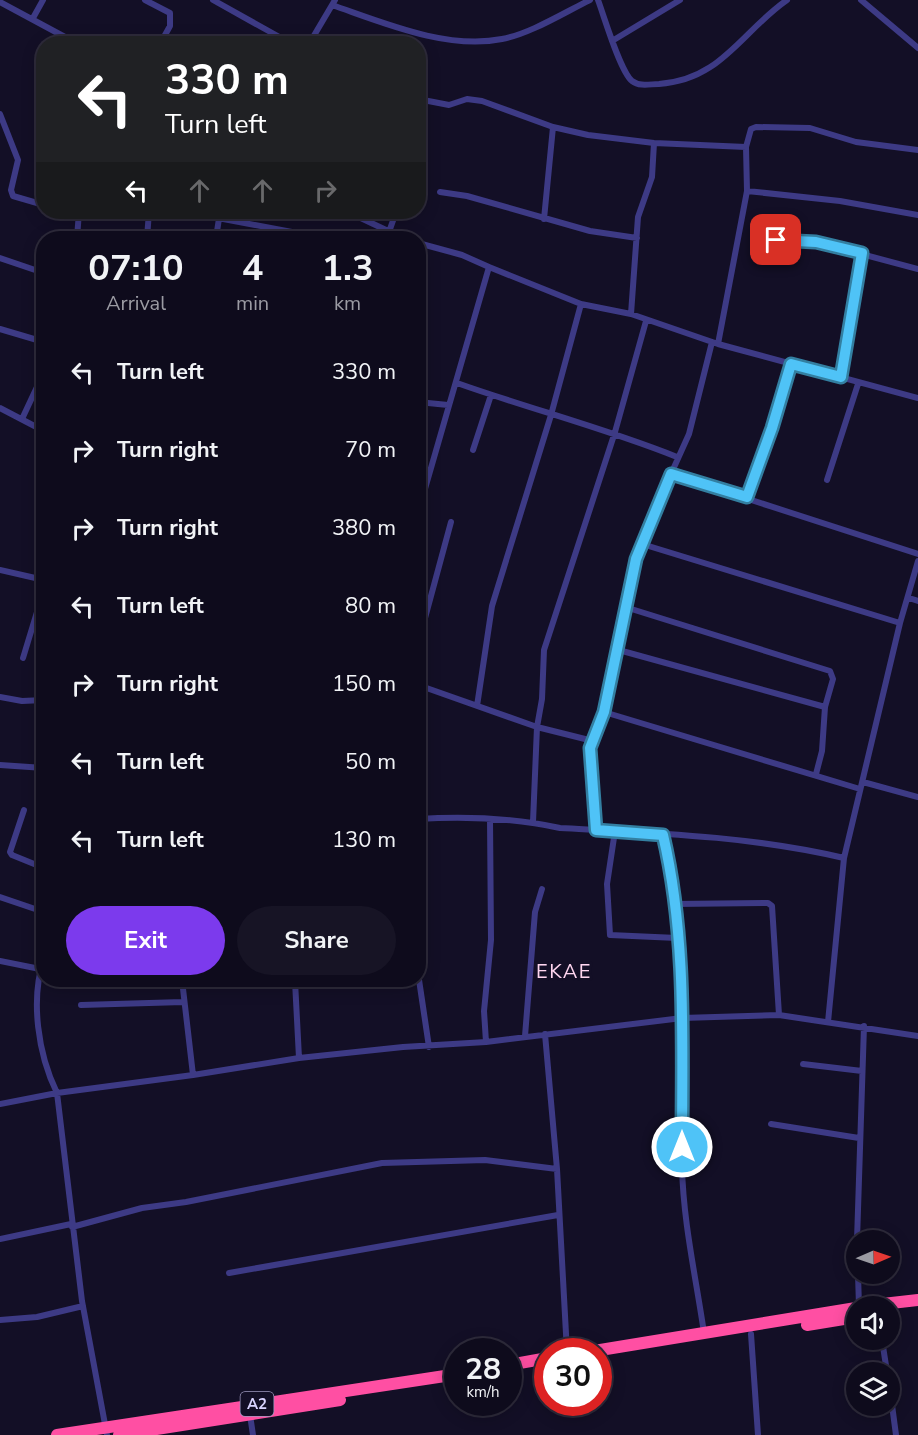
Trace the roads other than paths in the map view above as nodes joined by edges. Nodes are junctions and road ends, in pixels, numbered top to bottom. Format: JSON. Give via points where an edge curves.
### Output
{"nodes":[{"id":1,"x":43,"y":0,"type":"edge"},
{"id":2,"x":145,"y":0,"type":"edge"},
{"id":3,"x":213,"y":0,"type":"edge"},
{"id":4,"x":590,"y":0,"type":"edge"},
{"id":5,"x":598,"y":0,"type":"edge"},
{"id":6,"x":680,"y":0,"type":"edge"},
{"id":7,"x":787,"y":0,"type":"edge"},
{"id":8,"x":861,"y":0,"type":"edge"},
{"id":9,"x":0,"y":2,"type":"edge"},
{"id":10,"x":334,"y":3,"type":"edge"},
{"id":11,"x":33,"y":18,"type":"junction"},
{"id":12,"x":64,"y":36,"type":"edge"},
{"id":13,"x":164,"y":36,"type":"edge"},
{"id":14,"x":278,"y":36,"type":"edge"},
{"id":15,"x":314,"y":36,"type":"edge"},
{"id":16,"x":612,"y":41,"type":"junction"},
{"id":17,"x":918,"y":48,"type":"edge"},
{"id":18,"x":426,"y":101,"type":"edge"},
{"id":19,"x":0,"y":114,"type":"edge"},
{"id":20,"x":554,"y":127,"type":"junction"},
{"id":21,"x":654,"y":143,"type":"junction"},
{"id":22,"x":746,"y":147,"type":"junction"},
{"id":23,"x":918,"y":150,"type":"edge"},
{"id":24,"x":747,"y":191,"type":"junction"},
{"id":25,"x":440,"y":192,"type":"dead end"},
{"id":26,"x":36,"y":203,"type":"edge"},
{"id":27,"x":918,"y":215,"type":"edge"},
{"id":28,"x":237,"y":219,"type":"edge"},
{"id":29,"x":362,"y":219,"type":"edge"},
{"id":30,"x":544,"y":219,"type":"junction"},
{"id":31,"x":291,"y":231,"type":"edge"},
{"id":32,"x":387,"y":231,"type":"edge"},
{"id":33,"x":637,"y":238,"type":"junction"},
{"id":34,"x":776,"y":240,"type":"dead end"},
{"id":35,"x":426,"y":245,"type":"edge"},
{"id":36,"x":862,"y":253,"type":"junction"},
{"id":37,"x":0,"y":258,"type":"edge"},
{"id":38,"x":489,"y":267,"type":"junction"},
{"id":39,"x":918,"y":269,"type":"edge"},
{"id":40,"x":36,"y":270,"type":"edge"},
{"id":41,"x":581,"y":304,"type":"junction"},
{"id":42,"x":632,"y":314,"type":"junction"},
{"id":43,"x":646,"y":321,"type":"junction"},
{"id":44,"x":0,"y":329,"type":"edge"},
{"id":45,"x":36,"y":340,"type":"edge"},
{"id":46,"x":715,"y":343,"type":"junction"},
{"id":47,"x":791,"y":364,"type":"junction"},
{"id":48,"x":841,"y":377,"type":"junction"},
{"id":49,"x":457,"y":383,"type":"junction"},
{"id":50,"x":858,"y":384,"type":"junction"},
{"id":51,"x":36,"y":389,"type":"edge"},
{"id":52,"x":492,"y":395,"type":"junction"},
{"id":53,"x":918,"y":398,"type":"edge"},
{"id":54,"x":426,"y":403,"type":"edge"},
{"id":55,"x":448,"y":405,"type":"junction"},
{"id":56,"x":0,"y":408,"type":"edge"},
{"id":57,"x":551,"y":415,"type":"junction"},
{"id":58,"x":22,"y":419,"type":"junction"},
{"id":59,"x":36,"y":427,"type":"edge"},
{"id":60,"x":615,"y":432,"type":"junction"},
{"id":61,"x":472,"y":450,"type":"dead end"},
{"id":62,"x":677,"y":457,"type":"junction"},
{"id":63,"x":426,"y":470,"type":"edge"},
{"id":64,"x":430,"y":471,"type":"junction"},
{"id":65,"x":671,"y":474,"type":"junction"},
{"id":66,"x":828,"y":480,"type":"dead end"},
{"id":67,"x":426,"y":485,"type":"edge"},
{"id":68,"x":747,"y":497,"type":"junction"},
{"id":69,"x":451,"y":522,"type":"dead end"},
{"id":70,"x":642,"y":544,"type":"junction"},
{"id":71,"x":918,"y":554,"type":"edge"},
{"id":72,"x":918,"y":561,"type":"edge"},
{"id":73,"x":0,"y":570,"type":"edge"},
{"id":74,"x":36,"y":578,"type":"edge"},
{"id":75,"x":909,"y":597,"type":"junction"},
{"id":76,"x":918,"y":601,"type":"edge"},
{"id":77,"x":625,"y":607,"type":"junction"},
{"id":78,"x":36,"y":614,"type":"edge"},
{"id":79,"x":426,"y":614,"type":"edge"},
{"id":80,"x":900,"y":623,"type":"junction"},
{"id":81,"x":615,"y":649,"type":"junction"},
{"id":82,"x":22,"y":658,"type":"dead end"},
{"id":83,"x":426,"y":688,"type":"edge"},
{"id":84,"x":0,"y":697,"type":"edge"},
{"id":85,"x":36,"y":700,"type":"edge"},
{"id":86,"x":477,"y":706,"type":"junction"},
{"id":87,"x":825,"y":707,"type":"junction"},
{"id":88,"x":604,"y":712,"type":"junction"},
{"id":89,"x":537,"y":727,"type":"junction"},
{"id":90,"x":593,"y":741,"type":"junction"},
{"id":91,"x":0,"y":765,"type":"edge"},
{"id":92,"x":36,"y":767,"type":"edge"},
{"id":93,"x":816,"y":774,"type":"junction"},
{"id":94,"x":861,"y":786,"type":"junction"},
{"id":95,"x":918,"y":796,"type":"edge"},
{"id":96,"x":24,"y":810,"type":"dead end"},
{"id":97,"x":426,"y":819,"type":"edge"},
{"id":98,"x":490,"y":819,"type":"junction"},
{"id":99,"x":533,"y":822,"type":"junction"},
{"id":100,"x":596,"y":830,"type":"junction"},
{"id":101,"x":615,"y":831,"type":"junction"},
{"id":102,"x":663,"y":835,"type":"junction"},
{"id":103,"x":844,"y":858,"type":"junction"},
{"id":104,"x":36,"y":865,"type":"edge"},
{"id":105,"x":542,"y":889,"type":"dead end"},
{"id":106,"x":0,"y":897,"type":"edge"},
{"id":107,"x":674,"y":904,"type":"junction"},
{"id":108,"x":36,"y":909,"type":"edge"},
{"id":109,"x":677,"y":938,"type":"junction"},
{"id":110,"x":0,"y":961,"type":"edge"},
{"id":111,"x":36,"y":968,"type":"edge"},
{"id":112,"x":40,"y":987,"type":"edge"},
{"id":113,"x":182,"y":987,"type":"edge"},
{"id":114,"x":296,"y":987,"type":"edge"},
{"id":115,"x":420,"y":987,"type":"edge"},
{"id":116,"x":183,"y":1002,"type":"junction"},
{"id":117,"x":81,"y":1005,"type":"dead end"},
{"id":118,"x":779,"y":1015,"type":"junction"},
{"id":119,"x":682,"y":1018,"type":"junction"},
{"id":120,"x":828,"y":1022,"type":"junction"},
{"id":121,"x":864,"y":1026,"type":"junction"},
{"id":122,"x":545,"y":1034,"type":"junction"},
{"id":123,"x":525,"y":1036,"type":"junction"},
{"id":124,"x":918,"y":1036,"type":"edge"},
{"id":125,"x":486,"y":1042,"type":"junction"},
{"id":126,"x":429,"y":1047,"type":"junction"},
{"id":127,"x":299,"y":1058,"type":"junction"},
{"id":128,"x":803,"y":1064,"type":"dead end"},
{"id":129,"x":862,"y":1071,"type":"junction"},
{"id":130,"x":194,"y":1075,"type":"junction"},
{"id":131,"x":57,"y":1093,"type":"junction"},
{"id":132,"x":0,"y":1104,"type":"edge"},
{"id":133,"x":771,"y":1124,"type":"dead end"},
{"id":134,"x":859,"y":1138,"type":"junction"},
{"id":135,"x":557,"y":1169,"type":"junction"},
{"id":136,"x":558,"y":1215,"type":"junction"},
{"id":137,"x":71,"y":1226,"type":"junction"},
{"id":138,"x":857,"y":1230,"type":"edge"},
{"id":139,"x":0,"y":1239,"type":"edge"},
{"id":140,"x":229,"y":1273,"type":"dead end"},
{"id":141,"x":918,"y":1300,"type":"edge"},
{"id":142,"x":900,"y":1302,"type":"edge"},
{"id":143,"x":83,"y":1306,"type":"junction"},
{"id":144,"x":918,"y":1308,"type":"edge"},
{"id":145,"x":846,"y":1309,"type":"edge"},
{"id":146,"x":900,"y":1310,"type":"edge"},
{"id":147,"x":846,"y":1319,"type":"edge"},
{"id":148,"x":0,"y":1320,"type":"edge"},
{"id":149,"x":704,"y":1334,"type":"junction"},
{"id":150,"x":750,"y":1334,"type":"junction"},
{"id":151,"x":566,"y":1338,"type":"edge"},
{"id":152,"x":612,"y":1348,"type":"edge"},
{"id":153,"x":612,"y":1356,"type":"edge"},
{"id":154,"x":444,"y":1376,"type":"edge"},
{"id":155,"x":444,"y":1382,"type":"edge"},
{"id":156,"x":250,"y":1415,"type":"junction"},
{"id":157,"x":893,"y":1416,"type":"edge"},
{"id":158,"x":106,"y":1431,"type":"edge"},
{"id":159,"x":57,"y":1435,"type":"edge"},
{"id":160,"x":119,"y":1435,"type":"edge"},
{"id":161,"x":253,"y":1435,"type":"edge"},
{"id":162,"x":758,"y":1435,"type":"edge"},
{"id":163,"x":896,"y":1435,"type":"edge"}],
"edges":[{"from":1,"to":11,"type":"street"},
{"from":2,"to":13,"type":"street","via":[[170,12],[170,26]]},
{"from":3,"to":14,"type":"street"},
{"from":4,"to":10,"type":"street","via":[[503,39],[476,40],[450,39],[390,25]]},
{"from":5,"to":16,"type":"street"},
{"from":6,"to":16,"type":"street"},
{"from":7,"to":16,"type":"street","via":[[720,63],[678,81],[642,85],[632,81]]},
{"from":8,"to":17,"type":"street"},
{"from":9,"to":11,"type":"street"},
{"from":10,"to":15,"type":"street"},
{"from":11,"to":12,"type":"street"},
{"from":18,"to":20,"type":"street","via":[[449,105],[467,99],[482,102]]},
{"from":19,"to":26,"type":"street","via":[[18,160],[13,196]]},
{"from":20,"to":21,"type":"street"},
{"from":20,"to":30,"type":"street"},
{"from":21,"to":22,"type":"street"},
{"from":21,"to":33,"type":"street","via":[[652,177],[638,217]]},
{"from":22,"to":23,"type":"street","via":[[751,129],[768,127],[810,129],[856,142]]},
{"from":22,"to":24,"type":"street"},
{"from":24,"to":27,"type":"street","via":[[840,201]]},
{"from":24,"to":46,"type":"street"},
{"from":25,"to":30,"type":"street"},
{"from":28,"to":31,"type":"street"},
{"from":29,"to":32,"type":"street"},
{"from":30,"to":33,"type":"street"},
{"from":33,"to":42,"type":"street"},
{"from":34,"to":36,"type":"street","via":[[816,242]]},
{"from":35,"to":38,"type":"street"},
{"from":36,"to":39,"type":"street"},
{"from":36,"to":48,"type":"street"},
{"from":37,"to":40,"type":"street"},
{"from":38,"to":41,"type":"street"},
{"from":38,"to":49,"type":"street"},
{"from":41,"to":42,"type":"street"},
{"from":41,"to":57,"type":"street"},
{"from":42,"to":43,"type":"street"},
{"from":43,"to":46,"type":"street"},
{"from":43,"to":60,"type":"street"},
{"from":44,"to":45,"type":"street"},
{"from":46,"to":47,"type":"street"},
{"from":46,"to":62,"type":"street","via":[[689,434]]},
{"from":47,"to":48,"type":"street"},
{"from":47,"to":68,"type":"street"},
{"from":48,"to":50,"type":"street"},
{"from":49,"to":52,"type":"street"},
{"from":49,"to":55,"type":"street"},
{"from":50,"to":53,"type":"street"},
{"from":50,"to":66,"type":"street"},
{"from":51,"to":58,"type":"street"},
{"from":52,"to":57,"type":"street"},
{"from":52,"to":61,"type":"street"},
{"from":54,"to":55,"type":"street"},
{"from":55,"to":64,"type":"street"},
{"from":56,"to":58,"type":"street"},
{"from":57,"to":60,"type":"street"},
{"from":57,"to":86,"type":"street","via":[[492,606]]},
{"from":58,"to":59,"type":"street"},
{"from":60,"to":62,"type":"street"},
{"from":60,"to":89,"type":"street","via":[[544,650]]},
{"from":62,"to":65,"type":"street"},
{"from":63,"to":64,"type":"street"},
{"from":64,"to":67,"type":"street"},
{"from":65,"to":68,"type":"street"},
{"from":65,"to":70,"type":"street"},
{"from":68,"to":71,"type":"street"},
{"from":69,"to":79,"type":"street"},
{"from":70,"to":77,"type":"street"},
{"from":70,"to":80,"type":"street"},
{"from":72,"to":75,"type":"street"},
{"from":73,"to":74,"type":"street"},
{"from":75,"to":76,"type":"street"},
{"from":75,"to":80,"type":"street"},
{"from":77,"to":81,"type":"street"},
{"from":77,"to":87,"type":"street","via":[[830,671],[833,679]]},
{"from":78,"to":82,"type":"street"},
{"from":80,"to":94,"type":"street"},
{"from":81,"to":87,"type":"street"},
{"from":81,"to":88,"type":"street"},
{"from":83,"to":86,"type":"street"},
{"from":84,"to":85,"type":"street"},
{"from":86,"to":89,"type":"street"},
{"from":87,"to":93,"type":"street"},
{"from":88,"to":90,"type":"street"},
{"from":88,"to":93,"type":"street"},
{"from":89,"to":90,"type":"street"},
{"from":89,"to":99,"type":"street"},
{"from":90,"to":100,"type":"street","via":[[589,757]]},
{"from":91,"to":92,"type":"street"},
{"from":93,"to":94,"type":"street"},
{"from":94,"to":95,"type":"street"},
{"from":94,"to":103,"type":"street"},
{"from":96,"to":104,"type":"street","via":[[10,852]]},
{"from":97,"to":98,"type":"street"},
{"from":98,"to":99,"type":"street"},
{"from":98,"to":125,"type":"street","via":[[491,940],[484,1011]]},
{"from":99,"to":100,"type":"street"},
{"from":100,"to":101,"type":"street"},
{"from":101,"to":102,"type":"street"},
{"from":101,"to":109,"type":"street","via":[[607,884],[610,935]]},
{"from":102,"to":103,"type":"street","via":[[795,846]]},
{"from":102,"to":107,"type":"street","via":[[671,866]]},
{"from":103,"to":120,"type":"street"},
{"from":105,"to":123,"type":"street","via":[[535,912]]},
{"from":106,"to":108,"type":"street"},
{"from":107,"to":109,"type":"street"},
{"from":107,"to":118,"type":"street","via":[[772,906]]},
{"from":109,"to":119,"type":"street"},
{"from":110,"to":111,"type":"street"},
{"from":112,"to":131,"type":"street","via":[[39,1035],[47,1072]]},
{"from":113,"to":116,"type":"street"},
{"from":114,"to":127,"type":"street"},
{"from":115,"to":126,"type":"street"},
{"from":116,"to":117,"type":"street"},
{"from":116,"to":130,"type":"street"},
{"from":118,"to":119,"type":"street"},
{"from":118,"to":120,"type":"street"},
{"from":119,"to":122,"type":"street"},
{"from":119,"to":149,"type":"street","via":[[682,1169]]},
{"from":120,"to":121,"type":"street"},
{"from":121,"to":124,"type":"street"},
{"from":121,"to":129,"type":"street"},
{"from":122,"to":123,"type":"street"},
{"from":122,"to":135,"type":"street"},
{"from":123,"to":125,"type":"street"},
{"from":125,"to":126,"type":"street"},
{"from":126,"to":127,"type":"street"},
{"from":127,"to":130,"type":"street"},
{"from":128,"to":129,"type":"street"},
{"from":129,"to":134,"type":"street"},
{"from":130,"to":131,"type":"street"},
{"from":131,"to":132,"type":"street"},
{"from":131,"to":137,"type":"street"},
{"from":133,"to":134,"type":"street"},
{"from":134,"to":138,"type":"street"},
{"from":135,"to":136,"type":"street"},
{"from":135,"to":137,"type":"street","via":[[484,1160],[382,1164],[142,1208]]},
{"from":136,"to":140,"type":"street"},
{"from":136,"to":151,"type":"street"},
{"from":137,"to":139,"type":"street"},
{"from":137,"to":143,"type":"street"},
{"from":141,"to":142,"type":"highway"},
{"from":143,"to":148,"type":"street","via":[[37,1317]]},
{"from":143,"to":158,"type":"street"},
{"from":144,"to":146,"type":"highway"},
{"from":145,"to":149,"type":"highway"},
{"from":147,"to":150,"type":"highway"},
{"from":149,"to":152,"type":"highway"},
{"from":150,"to":153,"type":"highway"},
{"from":150,"to":162,"type":"street"},
{"from":154,"to":158,"type":"highway","number":"A2"},
{"from":155,"to":156,"type":"highway","number":"A2"},
{"from":156,"to":160,"type":"highway","number":"A2"},
{"from":156,"to":161,"type":"street"},
{"from":157,"to":163,"type":"street"},
{"from":158,"to":159,"type":"highway","number":"A2"}]}
